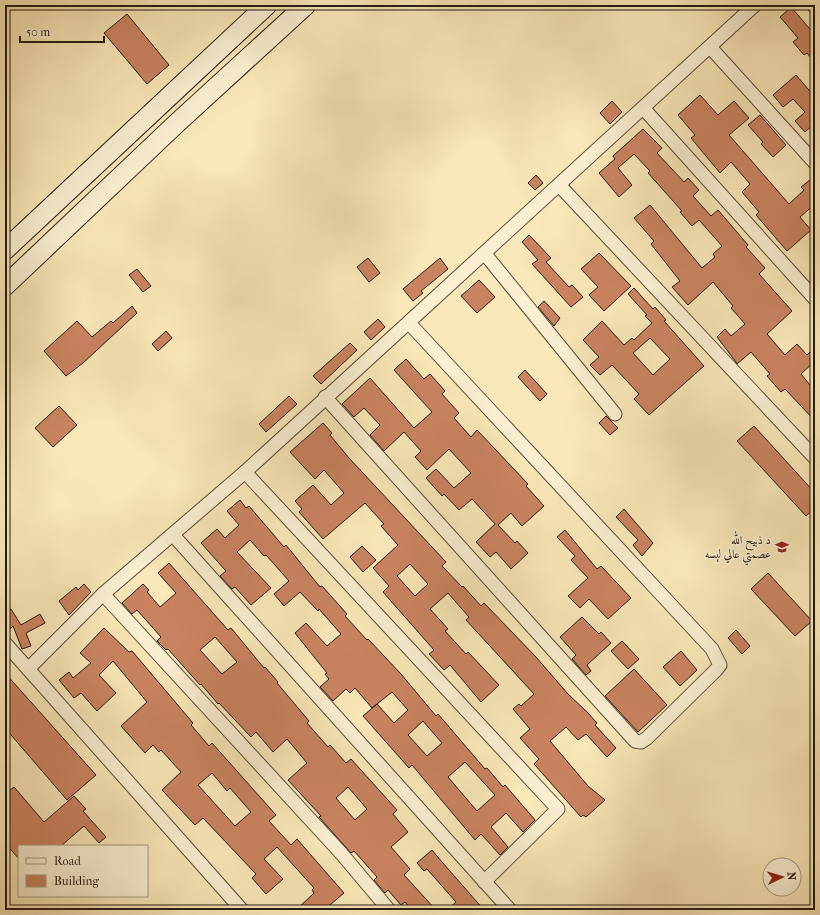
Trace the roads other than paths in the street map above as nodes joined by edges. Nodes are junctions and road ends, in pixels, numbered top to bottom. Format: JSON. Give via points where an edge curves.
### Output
{"nodes":[{"id":1,"x":267,"y":5,"type":"edge"},
{"id":2,"x":306,"y":5,"type":"edge"},
{"id":3,"x":755,"y":5,"type":"edge"},
{"id":4,"x":813,"y":5,"type":"edge"},
{"id":5,"x":815,"y":8,"type":"edge"},
{"id":6,"x":710,"y":47,"type":"junction"},
{"id":7,"x":203,"y":63,"type":"junction"},
{"id":8,"x":221,"y":83,"type":"junction"},
{"id":9,"x":181,"y":84,"type":"junction"},
{"id":10,"x":199,"y":103,"type":"junction"},
{"id":11,"x":644,"y":109,"type":"junction"},
{"id":12,"x":815,"y":162,"type":"edge"},
{"id":13,"x":559,"y":186,"type":"junction"},
{"id":14,"x":5,"y":250,"type":"edge"},
{"id":15,"x":485,"y":254,"type":"junction"},
{"id":16,"x":5,"y":286,"type":"edge"},
{"id":17,"x":815,"y":299,"type":"edge"},
{"id":18,"x":408,"y":323,"type":"junction"},
{"id":19,"x":325,"y":397,"type":"junction"},
{"id":20,"x":615,"y":414,"type":"dead end"},
{"id":21,"x":815,"y":458,"type":"edge"},
{"id":22,"x":245,"y":472,"type":"junction"},
{"id":23,"x":173,"y":535,"type":"junction"},
{"id":24,"x":103,"y":594,"type":"junction"},
{"id":25,"x":5,"y":643,"type":"edge"},
{"id":26,"x":28,"y":669,"type":"junction"},
{"id":27,"x":484,"y":882,"type":"junction"},
{"id":28,"x":242,"y":910,"type":"edge"},
{"id":29,"x":390,"y":910,"type":"edge"},
{"id":30,"x":510,"y":910,"type":"edge"}],
"edges":[{"from":1,"to":7,"type":"main road"},
{"from":2,"to":8,"type":"main road"},
{"from":3,"to":6,"type":"street"},
{"from":4,"to":5,"type":"street"},
{"from":6,"to":11,"type":"street"},
{"from":6,"to":12,"type":"street"},
{"from":7,"to":8,"type":"main road"},
{"from":7,"to":9,"type":"main road"},
{"from":8,"to":10,"type":"main road"},
{"from":9,"to":10,"type":"main road"},
{"from":9,"to":14,"type":"main road"},
{"from":10,"to":16,"type":"main road"},
{"from":11,"to":13,"type":"street"},
{"from":11,"to":17,"type":"street"},
{"from":13,"to":15,"type":"street"},
{"from":13,"to":21,"type":"street"},
{"from":15,"to":18,"type":"street"},
{"from":15,"to":20,"type":"street"},
{"from":18,"to":19,"type":"street"},
{"from":18,"to":19,"type":"street","via":[[718,657],[720,664],[716,670],[647,738],[642,742],[635,741]]},
{"from":19,"to":22,"type":"street"},
{"from":22,"to":23,"type":"street"},
{"from":22,"to":27,"type":"street","via":[[558,809]]},
{"from":23,"to":24,"type":"street"},
{"from":23,"to":27,"type":"street"},
{"from":24,"to":26,"type":"street"},
{"from":24,"to":29,"type":"street","via":[[341,853]]},
{"from":25,"to":26,"type":"street"},
{"from":26,"to":28,"type":"street"},
{"from":27,"to":30,"type":"street"}]}
